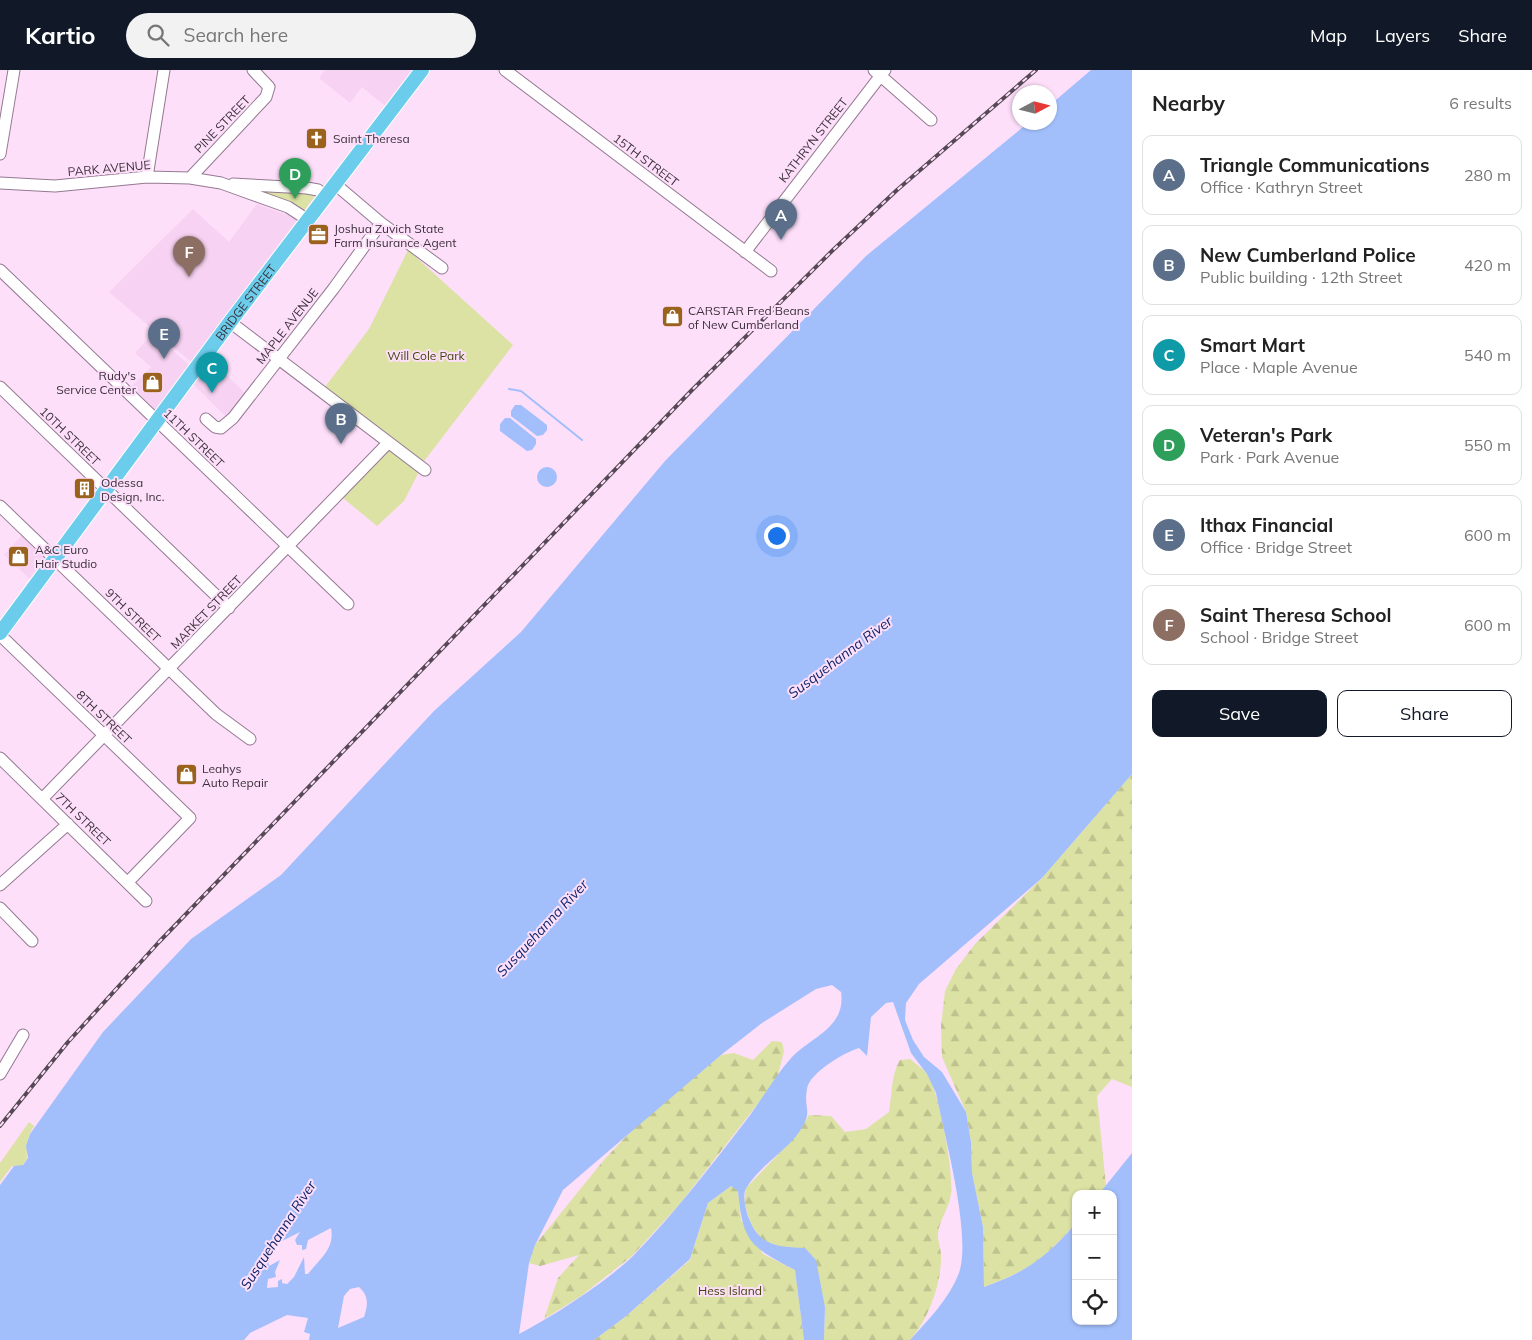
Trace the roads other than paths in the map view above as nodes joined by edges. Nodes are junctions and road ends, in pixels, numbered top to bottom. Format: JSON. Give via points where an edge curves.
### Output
{"nodes":[{"id":1,"x":14,"y":70,"type":"edge"},
{"id":2,"x":164,"y":70,"type":"edge"},
{"id":3,"x":253,"y":70,"type":"edge"},
{"id":4,"x":422,"y":70,"type":"edge"},
{"id":5,"x":505,"y":70,"type":"edge"},
{"id":6,"x":880,"y":72,"type":"edge"},
{"id":7,"x":931,"y":120,"type":"dead end"},
{"id":8,"x":0,"y":154,"type":"edge"},
{"id":9,"x":147,"y":177,"type":"junction"},
{"id":10,"x":190,"y":178,"type":"junction"},
{"id":11,"x":0,"y":183,"type":"edge"},
{"id":12,"x":221,"y":183,"type":"junction"},
{"id":13,"x":335,"y":184,"type":"junction"},
{"id":14,"x":326,"y":196,"type":"junction"},
{"id":15,"x":308,"y":220,"type":"junction"},
{"id":16,"x":381,"y":223,"type":"junction"},
{"id":17,"x":745,"y":252,"type":"junction"},
{"id":18,"x":442,"y":268,"type":"dead end"},
{"id":19,"x":0,"y":270,"type":"edge"},
{"id":20,"x":771,"y":271,"type":"dead end"},
{"id":21,"x":230,"y":322,"type":"junction"},
{"id":22,"x":278,"y":359,"type":"junction"},
{"id":23,"x":0,"y":387,"type":"edge"},
{"id":24,"x":206,"y":419,"type":"dead end"},
{"id":25,"x":157,"y":420,"type":"junction"},
{"id":26,"x":388,"y":443,"type":"junction"},
{"id":27,"x":425,"y":470,"type":"dead end"},
{"id":28,"x":106,"y":490,"type":"junction"},
{"id":29,"x":0,"y":506,"type":"edge"},
{"id":30,"x":288,"y":547,"type":"junction"},
{"id":31,"x":55,"y":558,"type":"junction"},
{"id":32,"x":348,"y":604,"type":"dead end"},
{"id":33,"x":229,"y":608,"type":"junction"},
{"id":34,"x":0,"y":634,"type":"edge"},
{"id":35,"x":170,"y":669,"type":"junction"},
{"id":36,"x":104,"y":736,"type":"junction"},
{"id":37,"x":250,"y":739,"type":"dead end"},
{"id":38,"x":0,"y":758,"type":"edge"},
{"id":39,"x":42,"y":799,"type":"junction"},
{"id":40,"x":68,"y":824,"type":"junction"},
{"id":41,"x":128,"y":882,"type":"junction"},
{"id":42,"x":0,"y":885,"type":"edge"},
{"id":43,"x":146,"y":901,"type":"dead end"},
{"id":44,"x":0,"y":908,"type":"edge"},
{"id":45,"x":32,"y":941,"type":"dead end"},
{"id":46,"x":23,"y":1035,"type":"dead end"},
{"id":47,"x":0,"y":1074,"type":"edge"}],
"edges":[{"from":1,"to":8,"type":"street"},
{"from":2,"to":9,"type":"street"},
{"from":3,"to":10,"type":"street","name":"PINE STREET","via":[[269,87],[266,97]]},
{"from":4,"to":13,"type":"main road","name":"BRIDGE STREET"},
{"from":5,"to":17,"type":"street","name":"15TH STREET"},
{"from":6,"to":7,"type":"street"},
{"from":6,"to":17,"type":"street","name":"KATHRYN STREET"},
{"from":9,"to":10,"type":"street","name":"PARK AVENUE"},
{"from":9,"to":11,"type":"street","name":"PARK AVENUE","via":[[71,185]]},
{"from":10,"to":12,"type":"street","name":"PARK AVENUE"},
{"from":12,"to":14,"type":"street","name":"PARK AVENUE","via":[[307,188]]},
{"from":12,"to":15,"type":"street","name":"PARK AVENUE","via":[[292,209]]},
{"from":13,"to":14,"type":"main road","name":"BRIDGE STREET"},
{"from":13,"to":16,"type":"street"},
{"from":14,"to":15,"type":"main road","name":"BRIDGE STREET"},
{"from":15,"to":21,"type":"main road","name":"BRIDGE STREET"},
{"from":16,"to":18,"type":"street"},
{"from":16,"to":22,"type":"street","name":"MAPLE AVENUE"},
{"from":17,"to":20,"type":"street","name":"15TH STREET"},
{"from":19,"to":25,"type":"street","name":"11TH STREET"},
{"from":21,"to":22,"type":"street"},
{"from":21,"to":25,"type":"main road","name":"BRIDGE STREET"},
{"from":22,"to":24,"type":"street","name":"MAPLE AVENUE","via":[[226,426],[218,428]]},
{"from":22,"to":26,"type":"street"},
{"from":23,"to":28,"type":"street","name":"10TH STREET"},
{"from":25,"to":28,"type":"main road","name":"BRIDGE STREET"},
{"from":25,"to":30,"type":"street","name":"11TH STREET"},
{"from":26,"to":27,"type":"street"},
{"from":26,"to":30,"type":"street","name":"MARKET STREET"},
{"from":28,"to":31,"type":"main road","name":"BRIDGE STREET"},
{"from":28,"to":33,"type":"street","name":"10TH STREET"},
{"from":29,"to":31,"type":"street","name":"9TH STREET"},
{"from":30,"to":32,"type":"street","name":"11TH STREET"},
{"from":30,"to":33,"type":"street","name":"MARKET STREET"},
{"from":31,"to":34,"type":"main road","name":"BRIDGE STREET"},
{"from":31,"to":35,"type":"street","name":"9TH STREET"},
{"from":33,"to":35,"type":"street","name":"MARKET STREET"},
{"from":34,"to":36,"type":"street","name":"8TH STREET"},
{"from":35,"to":36,"type":"street","name":"MARKET STREET"},
{"from":35,"to":37,"type":"street","name":"9TH STREET","via":[[216,714]]},
{"from":36,"to":39,"type":"street","name":"MARKET STREET"},
{"from":36,"to":41,"type":"street","name":"8TH STREET","via":[[190,818]]},
{"from":38,"to":39,"type":"street","name":"7TH STREET"},
{"from":39,"to":40,"type":"street","name":"7TH STREET"},
{"from":40,"to":41,"type":"street","name":"7TH STREET"},
{"from":40,"to":42,"type":"street"},
{"from":41,"to":43,"type":"street","name":"7TH STREET"},
{"from":44,"to":45,"type":"street"},
{"from":46,"to":47,"type":"street"}]}
